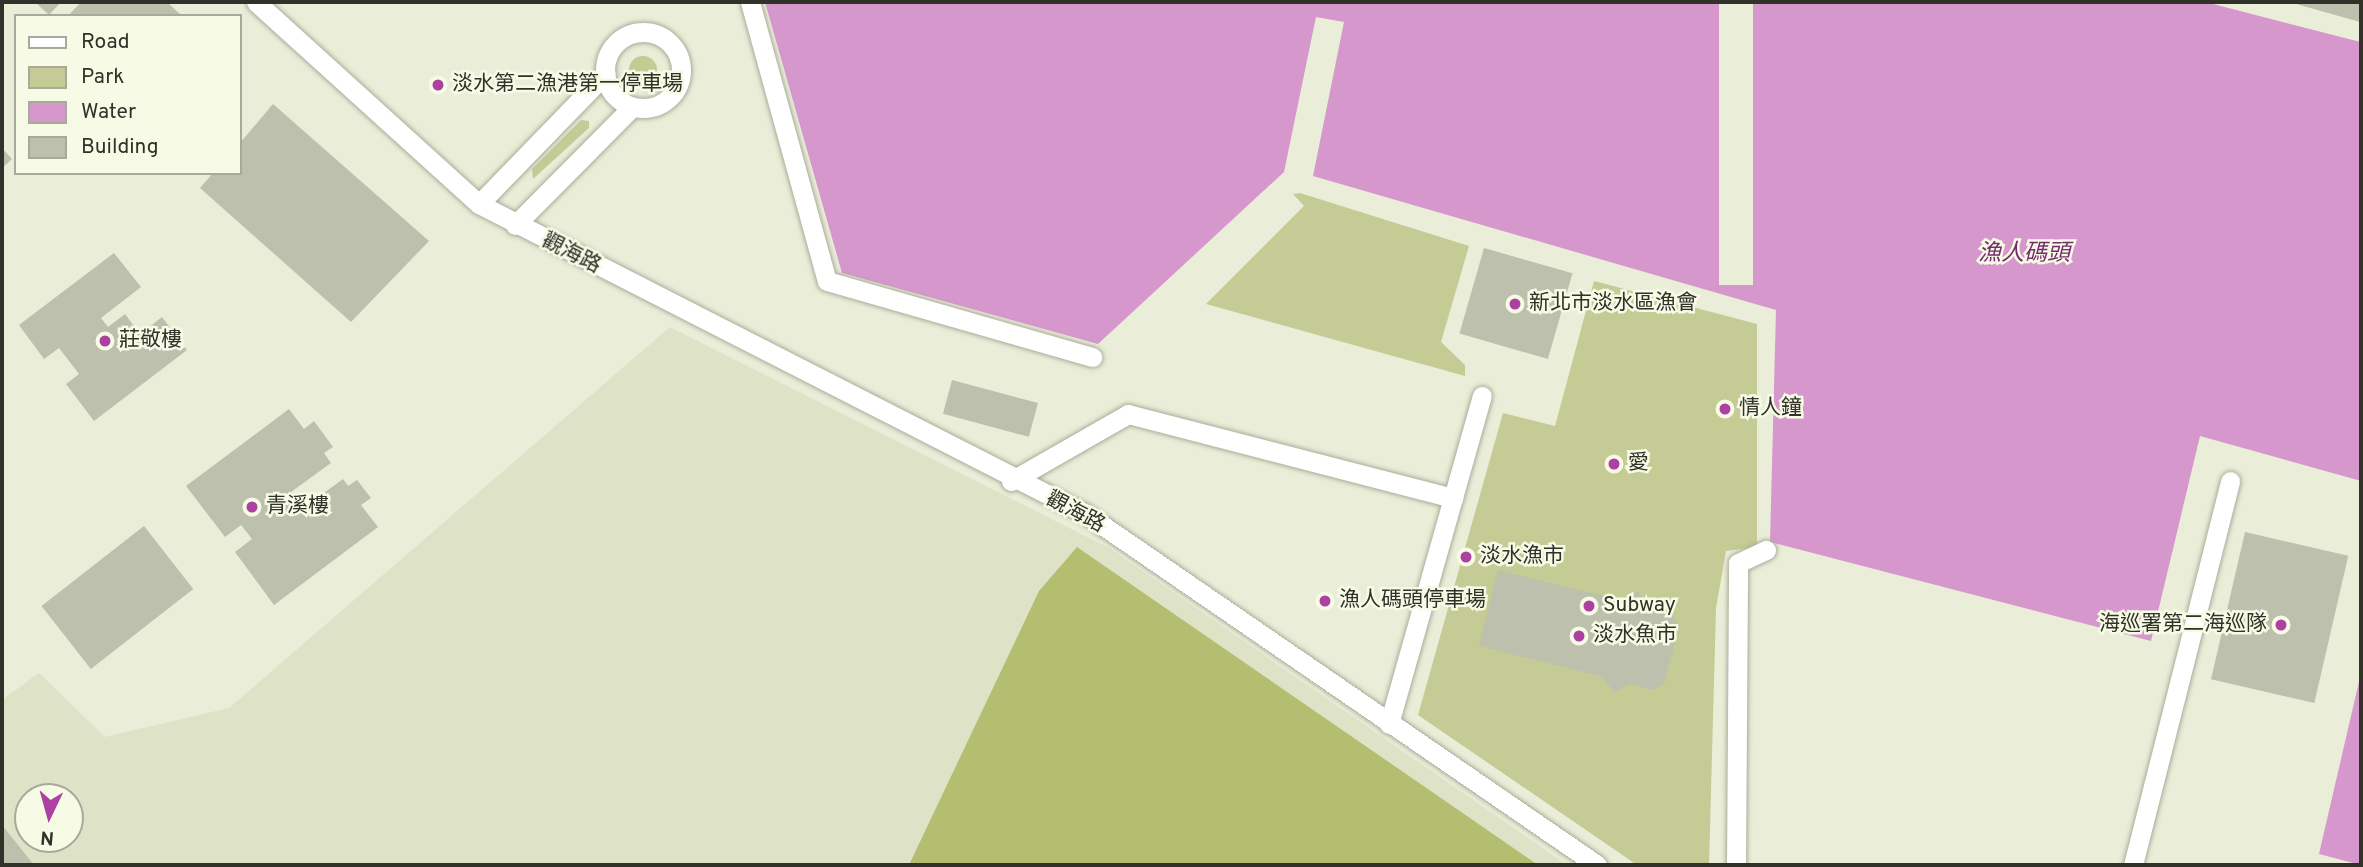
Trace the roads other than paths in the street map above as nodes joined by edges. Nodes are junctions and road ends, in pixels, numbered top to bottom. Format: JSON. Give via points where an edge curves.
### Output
{"nodes":[{"id":1,"x":256,"y":2,"type":"edge"},
{"id":2,"x":750,"y":2,"type":"edge"},
{"id":3,"x":606,"y":73,"type":"junction"},
{"id":4,"x":632,"y":107,"type":"junction"},
{"id":5,"x":479,"y":204,"type":"junction"},
{"id":6,"x":515,"y":225,"type":"junction"},
{"id":7,"x":1092,"y":357,"type":"dead end"},
{"id":8,"x":1482,"y":396,"type":"dead end"},
{"id":9,"x":1011,"y":481,"type":"junction"},
{"id":10,"x":2230,"y":481,"type":"dead end"},
{"id":11,"x":1453,"y":498,"type":"junction"},
{"id":12,"x":1766,"y":551,"type":"dead end"},
{"id":13,"x":1389,"y":724,"type":"junction"},
{"id":14,"x":1597,"y":865,"type":"edge"},
{"id":15,"x":1736,"y":865,"type":"edge"},
{"id":16,"x":2133,"y":865,"type":"edge"}],
"edges":[{"from":1,"to":5,"type":"street","name":"觀海路"},
{"from":2,"to":7,"type":"street","via":[[827,281]]},
{"from":3,"to":4,"type":"street","via":[[612,91]]},
{"from":3,"to":4,"type":"street","via":[[608,55],[625,36],[651,33],[673,46],[681,68],[675,91],[656,106]]},
{"from":3,"to":5,"type":"street"},
{"from":4,"to":6,"type":"street","name":"觀海路"},
{"from":5,"to":6,"type":"street","name":"觀海路"},
{"from":6,"to":9,"type":"street","name":"觀海路"},
{"from":8,"to":11,"type":"street"},
{"from":9,"to":11,"type":"street","via":[[1128,414]]},
{"from":9,"to":13,"type":"street","name":"觀海路","via":[[1086,514]]},
{"from":10,"to":16,"type":"street"},
{"from":11,"to":13,"type":"street"},
{"from":12,"to":15,"type":"street","via":[[1738,563]]},
{"from":13,"to":14,"type":"street","name":"觀海路"}]}
